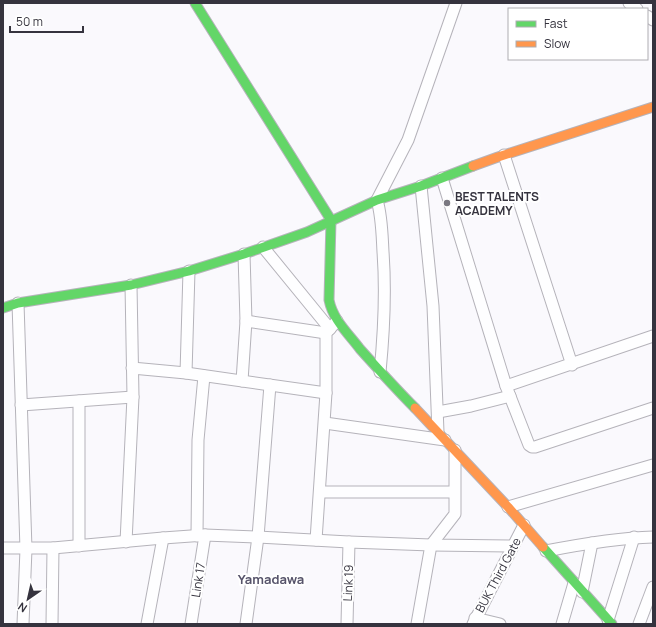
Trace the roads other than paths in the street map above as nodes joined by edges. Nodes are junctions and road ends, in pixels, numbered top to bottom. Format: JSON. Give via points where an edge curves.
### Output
{"nodes":[{"id":1,"x":195,"y":3,"type":"edge"},
{"id":2,"x":456,"y":3,"type":"edge"},
{"id":3,"x":653,"y":107,"type":"edge"},
{"id":4,"x":504,"y":155,"type":"junction"},
{"id":5,"x":442,"y":178,"type":"junction"},
{"id":6,"x":421,"y":186,"type":"junction"},
{"id":7,"x":377,"y":200,"type":"junction"},
{"id":8,"x":331,"y":220,"type":"junction"},
{"id":9,"x":263,"y":247,"type":"junction"},
{"id":10,"x":244,"y":254,"type":"junction"},
{"id":11,"x":189,"y":270,"type":"junction"},
{"id":12,"x":131,"y":285,"type":"junction"},
{"id":13,"x":18,"y":302,"type":"junction"},
{"id":14,"x":3,"y":308,"type":"edge"},
{"id":15,"x":246,"y":321,"type":"junction"},
{"id":16,"x":331,"y":328,"type":"junction"},
{"id":17,"x":653,"y":336,"type":"edge"},
{"id":18,"x":572,"y":365,"type":"junction"},
{"id":19,"x":132,"y":368,"type":"junction"},
{"id":20,"x":380,"y":372,"type":"junction"},
{"id":21,"x":186,"y":373,"type":"junction"},
{"id":22,"x":204,"y":376,"type":"junction"},
{"id":23,"x":242,"y":381,"type":"junction"},
{"id":24,"x":270,"y":385,"type":"junction"},
{"id":25,"x":508,"y":391,"type":"junction"},
{"id":26,"x":326,"y":393,"type":"junction"},
{"id":27,"x":133,"y":397,"type":"junction"},
{"id":28,"x":79,"y":401,"type":"junction"},
{"id":29,"x":21,"y":405,"type":"junction"},
{"id":30,"x":653,"y":408,"type":"edge"},
{"id":31,"x":438,"y":412,"type":"junction"},
{"id":32,"x":325,"y":423,"type":"junction"},
{"id":33,"x":442,"y":436,"type":"junction"},
{"id":34,"x":454,"y":450,"type":"junction"},
{"id":35,"x":653,"y":465,"type":"edge"},
{"id":36,"x":321,"y":492,"type":"junction"},
{"id":37,"x":454,"y":492,"type":"junction"},
{"id":38,"x":508,"y":507,"type":"junction"},
{"id":39,"x":524,"y":525,"type":"junction"},
{"id":40,"x":201,"y":536,"type":"junction"},
{"id":41,"x":258,"y":537,"type":"junction"},
{"id":42,"x":634,"y":537,"type":"junction"},
{"id":43,"x":653,"y":537,"type":"edge"},
{"id":44,"x":163,"y":538,"type":"junction"},
{"id":45,"x":316,"y":540,"type":"junction"},
{"id":46,"x":126,"y":542,"type":"junction"},
{"id":47,"x":349,"y":542,"type":"junction"},
{"id":48,"x":592,"y":542,"type":"junction"},
{"id":49,"x":431,"y":545,"type":"junction"},
{"id":50,"x":79,"y":546,"type":"junction"},
{"id":51,"x":513,"y":546,"type":"junction"},
{"id":52,"x":3,"y":548,"type":"edge"},
{"id":53,"x":53,"y":548,"type":"junction"},
{"id":54,"x":26,"y":549,"type":"junction"},
{"id":55,"x":546,"y":551,"type":"junction"},
{"id":56,"x":574,"y":583,"type":"junction"},
{"id":57,"x":653,"y":587,"type":"edge"},
{"id":58,"x":582,"y":592,"type":"junction"},
{"id":59,"x":474,"y":621,"type":"edge"},
{"id":60,"x":610,"y":622,"type":"edge"},
{"id":61,"x":23,"y":624,"type":"edge"},
{"id":62,"x":52,"y":624,"type":"edge"},
{"id":63,"x":147,"y":624,"type":"edge"},
{"id":64,"x":191,"y":624,"type":"edge"},
{"id":65,"x":246,"y":624,"type":"edge"},
{"id":66,"x":347,"y":624,"type":"edge"},
{"id":67,"x":417,"y":624,"type":"edge"},
{"id":68,"x":500,"y":624,"type":"edge"},
{"id":69,"x":562,"y":624,"type":"edge"},
{"id":70,"x":639,"y":624,"type":"edge"}],
"edges":[{"from":1,"to":8,"type":"street"},
{"from":2,"to":7,"type":"street","via":[[408,140]]},
{"from":3,"to":4,"type":"street"},
{"from":4,"to":5,"type":"street"},
{"from":4,"to":18,"type":"street"},
{"from":5,"to":6,"type":"street"},
{"from":5,"to":25,"type":"street"},
{"from":6,"to":7,"type":"street"},
{"from":6,"to":31,"type":"street","via":[[433,306]]},
{"from":7,"to":8,"type":"street"},
{"from":7,"to":20,"type":"street","via":[[381,213],[385,284]]},
{"from":8,"to":9,"type":"street","via":[[307,232]]},
{"from":8,"to":16,"type":"street"},
{"from":9,"to":10,"type":"street"},
{"from":9,"to":16,"type":"street"},
{"from":10,"to":11,"type":"street"},
{"from":10,"to":15,"type":"street"},
{"from":11,"to":12,"type":"street"},
{"from":11,"to":21,"type":"street"},
{"from":12,"to":13,"type":"street"},
{"from":12,"to":19,"type":"street"},
{"from":13,"to":14,"type":"street"},
{"from":13,"to":29,"type":"street"},
{"from":15,"to":16,"type":"street"},
{"from":15,"to":23,"type":"street"},
{"from":16,"to":20,"type":"street"},
{"from":16,"to":26,"type":"street"},
{"from":17,"to":18,"type":"street"},
{"from":18,"to":25,"type":"street"},
{"from":19,"to":21,"type":"street"},
{"from":19,"to":27,"type":"street"},
{"from":20,"to":33,"type":"street"},
{"from":21,"to":22,"type":"street"},
{"from":22,"to":23,"type":"street"},
{"from":22,"to":40,"type":"street","name":"Link 17","via":[[198,440]]},
{"from":23,"to":24,"type":"street"},
{"from":24,"to":26,"type":"street"},
{"from":24,"to":41,"type":"street"},
{"from":25,"to":30,"type":"street","via":[[532,447]]},
{"from":25,"to":31,"type":"street","via":[[471,406]]},
{"from":26,"to":32,"type":"street"},
{"from":27,"to":28,"type":"street"},
{"from":27,"to":46,"type":"street"},
{"from":28,"to":29,"type":"street"},
{"from":28,"to":50,"type":"street"},
{"from":29,"to":54,"type":"street"},
{"from":31,"to":33,"type":"street"},
{"from":32,"to":33,"type":"street"},
{"from":32,"to":36,"type":"street"},
{"from":33,"to":34,"type":"street"},
{"from":34,"to":37,"type":"street"},
{"from":34,"to":38,"type":"street"},
{"from":35,"to":38,"type":"street"},
{"from":36,"to":37,"type":"street"},
{"from":36,"to":45,"type":"street"},
{"from":37,"to":49,"type":"street","via":[[455,514]]},
{"from":38,"to":39,"type":"street"},
{"from":39,"to":51,"type":"street","name":"BUK Third Gate"},
{"from":39,"to":55,"type":"street"},
{"from":40,"to":41,"type":"street"},
{"from":40,"to":44,"type":"street"},
{"from":40,"to":64,"type":"street","name":"Link 17"},
{"from":41,"to":45,"type":"street"},
{"from":41,"to":65,"type":"street"},
{"from":42,"to":43,"type":"street"},
{"from":42,"to":48,"type":"street"},
{"from":42,"to":60,"type":"street"},
{"from":44,"to":46,"type":"street"},
{"from":44,"to":63,"type":"street"},
{"from":45,"to":47,"type":"street"},
{"from":46,"to":50,"type":"street"},
{"from":47,"to":49,"type":"street"},
{"from":47,"to":66,"type":"street","name":"Link 19"},
{"from":48,"to":55,"type":"street"},
{"from":48,"to":58,"type":"street"},
{"from":49,"to":51,"type":"street"},
{"from":49,"to":67,"type":"street"},
{"from":50,"to":53,"type":"street"},
{"from":51,"to":59,"type":"street","name":"BUK Third Gate"},
{"from":52,"to":54,"type":"street"},
{"from":53,"to":54,"type":"street"},
{"from":53,"to":62,"type":"street"},
{"from":54,"to":61,"type":"street"},
{"from":55,"to":56,"type":"street"},
{"from":56,"to":58,"type":"street"},
{"from":56,"to":69,"type":"street"},
{"from":57,"to":70,"type":"street"},
{"from":58,"to":60,"type":"street"},
{"from":59,"to":68,"type":"street"}]}
